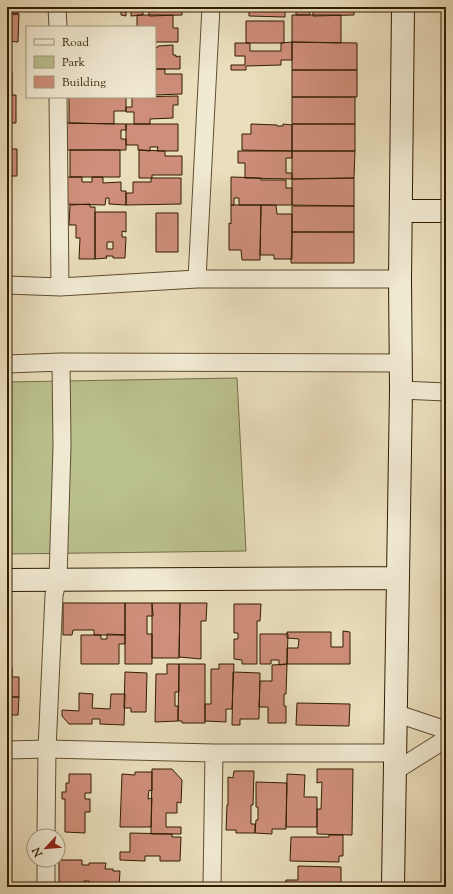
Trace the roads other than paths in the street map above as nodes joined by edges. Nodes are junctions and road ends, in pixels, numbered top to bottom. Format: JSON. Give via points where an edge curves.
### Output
{"nodes":[{"id":1,"x":57,"y":7,"type":"edge"},
{"id":2,"x":212,"y":7,"type":"edge"},
{"id":3,"x":403,"y":7,"type":"edge"},
{"id":4,"x":58,"y":26,"type":"edge"},
{"id":5,"x":58,"y":98,"type":"edge"},
{"id":6,"x":401,"y":211,"type":"junction"},
{"id":7,"x":446,"y":212,"type":"edge"},
{"id":8,"x":400,"y":279,"type":"junction"},
{"id":9,"x":197,"y":280,"type":"junction"},
{"id":10,"x":7,"y":285,"type":"edge"},
{"id":11,"x":60,"y":287,"type":"junction"},
{"id":12,"x":61,"y":362,"type":"junction"},
{"id":13,"x":401,"y":363,"type":"junction"},
{"id":14,"x":7,"y":364,"type":"edge"},
{"id":15,"x":401,"y":390,"type":"junction"},
{"id":16,"x":446,"y":392,"type":"edge"},
{"id":17,"x":398,"y":578,"type":"junction"},
{"id":18,"x":58,"y":579,"type":"junction"},
{"id":19,"x":7,"y":580,"type":"edge"},
{"id":20,"x":395,"y":713,"type":"junction"},
{"id":21,"x":446,"y":730,"type":"edge"},
{"id":22,"x":446,"y":739,"type":"edge"},
{"id":23,"x":47,"y":749,"type":"junction"},
{"id":24,"x":7,"y":750,"type":"edge"},
{"id":25,"x":214,"y":752,"type":"junction"},
{"id":26,"x":395,"y":762,"type":"junction"},
{"id":27,"x":46,"y":828,"type":"edge"},
{"id":28,"x":46,"y":868,"type":"edge"},
{"id":29,"x":46,"y":887,"type":"edge"},
{"id":30,"x":212,"y":887,"type":"edge"},
{"id":31,"x":393,"y":887,"type":"edge"}],
"edges":[{"from":1,"to":4,"type":"street"},
{"from":2,"to":9,"type":"street"},
{"from":3,"to":6,"type":"street"},
{"from":5,"to":11,"type":"street"},
{"from":6,"to":7,"type":"street"},
{"from":6,"to":8,"type":"street"},
{"from":8,"to":9,"type":"street"},
{"from":8,"to":13,"type":"street"},
{"from":9,"to":11,"type":"street"},
{"from":10,"to":11,"type":"street"},
{"from":12,"to":13,"type":"street"},
{"from":12,"to":14,"type":"street"},
{"from":12,"to":18,"type":"street","via":[[62,446]]},
{"from":13,"to":15,"type":"street"},
{"from":15,"to":16,"type":"street"},
{"from":15,"to":17,"type":"street"},
{"from":17,"to":18,"type":"street"},
{"from":17,"to":20,"type":"street"},
{"from":18,"to":19,"type":"street"},
{"from":18,"to":23,"type":"street","via":[[54,595]]},
{"from":20,"to":21,"type":"street"},
{"from":20,"to":26,"type":"street"},
{"from":22,"to":26,"type":"street"},
{"from":23,"to":24,"type":"street"},
{"from":23,"to":25,"type":"street"},
{"from":23,"to":27,"type":"street"},
{"from":25,"to":26,"type":"street"},
{"from":25,"to":30,"type":"street"},
{"from":26,"to":31,"type":"street"},
{"from":28,"to":29,"type":"street"}]}
